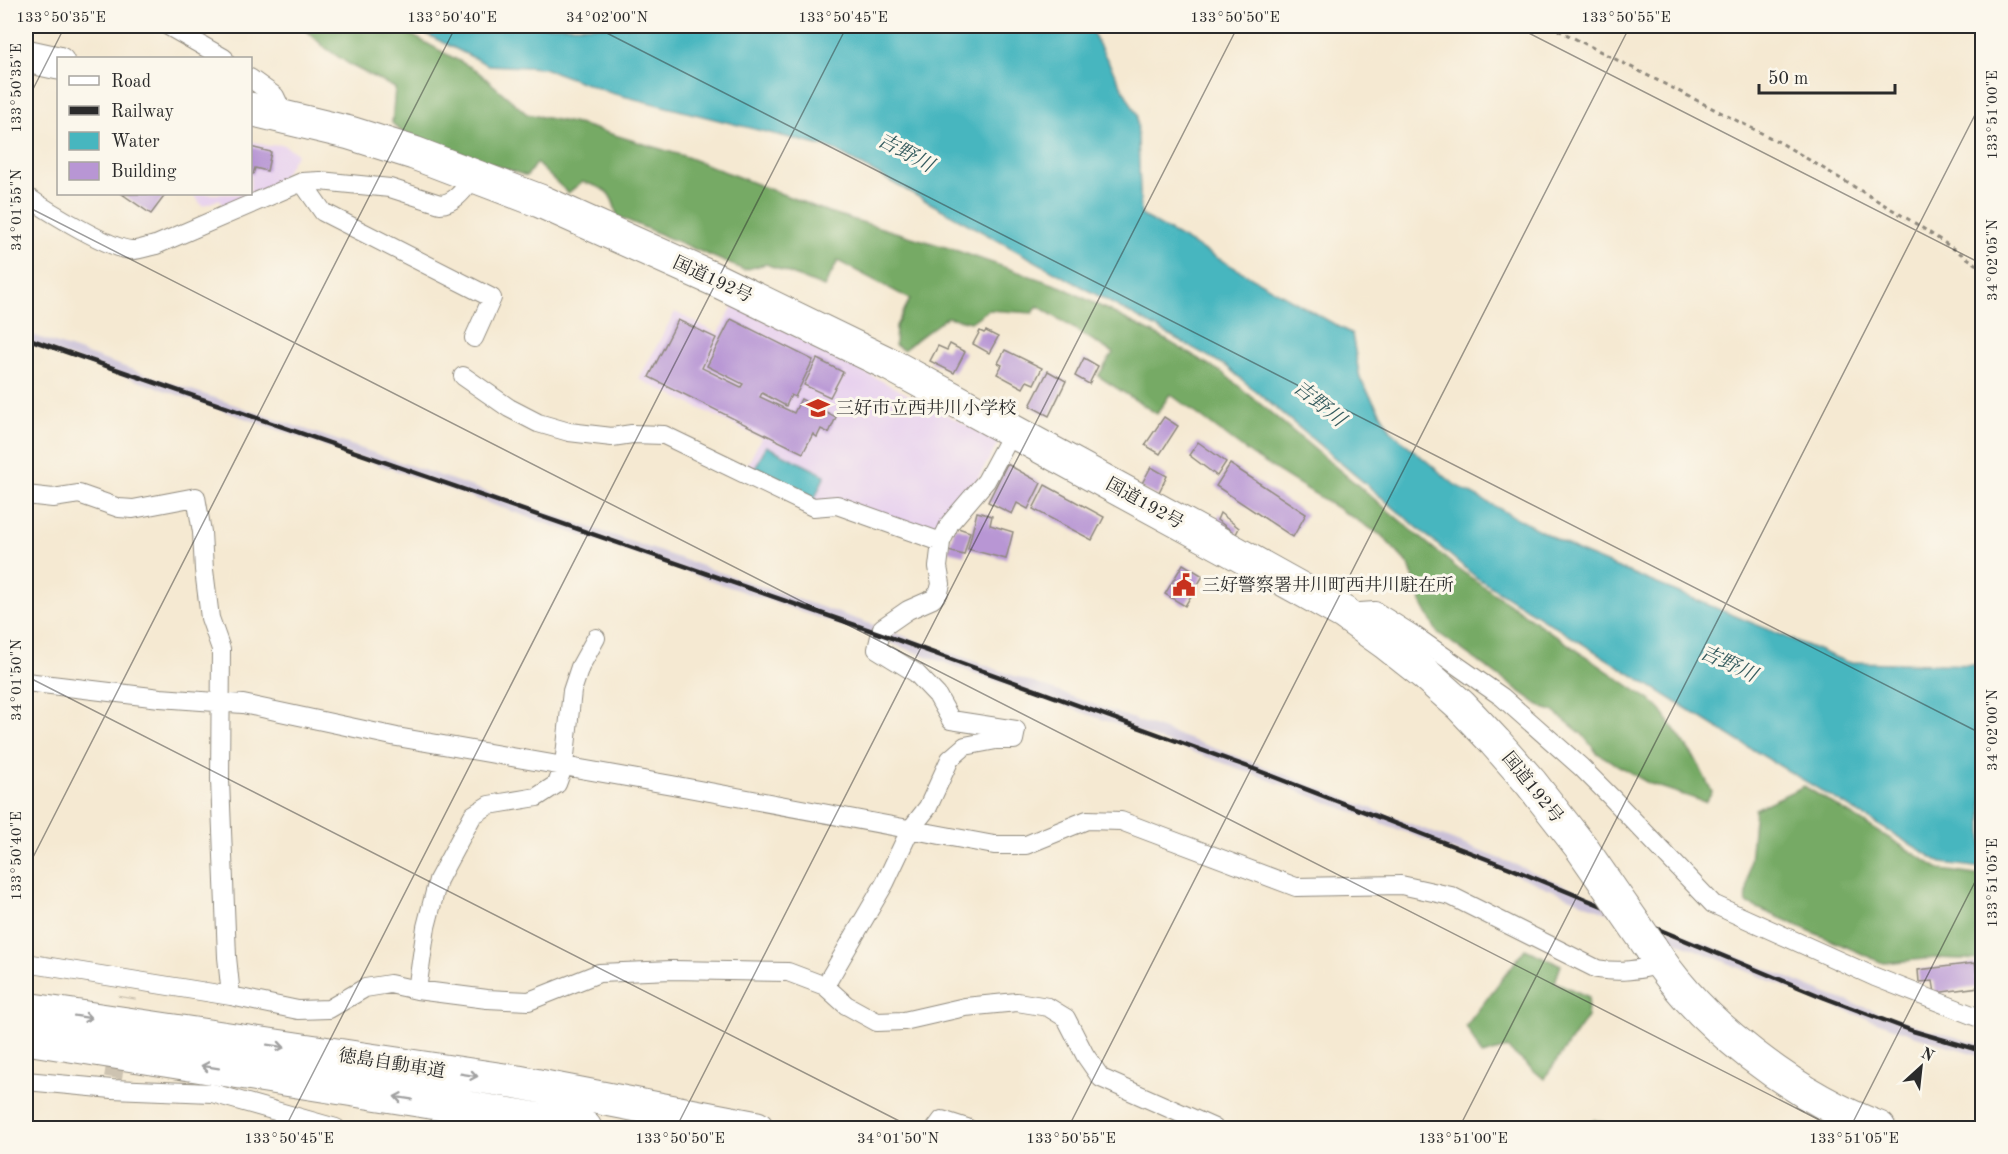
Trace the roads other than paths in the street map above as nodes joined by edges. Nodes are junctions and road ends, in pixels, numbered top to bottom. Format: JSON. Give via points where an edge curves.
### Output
{"nodes":[{"id":1,"x":168,"y":26,"type":"edge"},
{"id":2,"x":26,"y":56,"type":"edge"},
{"id":3,"x":222,"y":57,"type":"edge"},
{"id":4,"x":57,"y":63,"type":"edge"},
{"id":5,"x":252,"y":79,"type":"edge"},
{"id":6,"x":252,"y":109,"type":"edge"},
{"id":7,"x":285,"y":117,"type":"junction"},
{"id":8,"x":475,"y":176,"type":"junction"},
{"id":9,"x":302,"y":182,"type":"junction"},
{"id":10,"x":26,"y":196,"type":"edge"},
{"id":11,"x":474,"y":338,"type":"dead end"},
{"id":12,"x":463,"y":376,"type":"dead end"},
{"id":13,"x":1013,"y":431,"type":"junction"},
{"id":14,"x":26,"y":495,"type":"edge"},
{"id":15,"x":941,"y":542,"type":"junction"},
{"id":16,"x":1344,"y":613,"type":"junction"},
{"id":17,"x":596,"y":638,"type":"dead end"},
{"id":18,"x":26,"y":682,"type":"edge"},
{"id":19,"x":221,"y":702,"type":"junction"},
{"id":20,"x":564,"y":765,"type":"junction"},
{"id":21,"x":910,"y":830,"type":"junction"},
{"id":22,"x":1657,"y":956,"type":"junction"},
{"id":23,"x":26,"y":963,"type":"edge"},
{"id":24,"x":825,"y":986,"type":"junction"},
{"id":25,"x":417,"y":990,"type":"junction"},
{"id":26,"x":231,"y":996,"type":"junction"},
{"id":27,"x":26,"y":1009,"type":"edge"},
{"id":28,"x":1983,"y":1019,"type":"edge"},
{"id":29,"x":26,"y":1038,"type":"edge"},
{"id":30,"x":26,"y":1081,"type":"edge"},
{"id":31,"x":336,"y":1128,"type":"edge"},
{"id":32,"x":585,"y":1128,"type":"edge"},
{"id":33,"x":757,"y":1128,"type":"edge"},
{"id":34,"x":936,"y":1128,"type":"edge"},
{"id":35,"x":967,"y":1128,"type":"edge"},
{"id":36,"x":1214,"y":1128,"type":"edge"},
{"id":37,"x":1879,"y":1128,"type":"edge"}],
"edges":[{"from":1,"to":3,"type":"street"},
{"from":2,"to":4,"type":"highway"},
{"from":5,"to":7,"type":"street","via":[[275,96]]},
{"from":6,"to":7,"type":"highway","name":"国道192号"},
{"from":7,"to":8,"type":"highway","name":"国道192号","via":[[350,133]]},
{"from":8,"to":9,"type":"street","via":[[448,204],[390,188]]},
{"from":8,"to":13,"type":"highway","name":"国道192号","via":[[718,280],[890,364]]},
{"from":9,"to":10,"type":"street","via":[[156,245],[131,250],[107,243]]},
{"from":9,"to":11,"type":"street","via":[[323,212],[492,298]]},
{"from":12,"to":15,"type":"street","via":[[538,423],[569,432],[664,435],[813,507],[837,505]]},
{"from":13,"to":15,"type":"street","via":[[986,481],[950,523]]},
{"from":13,"to":16,"type":"highway","name":"国道192号"},
{"from":14,"to":19,"type":"street","via":[[79,495],[133,509],[196,497],[210,618],[221,649]]},
{"from":15,"to":21,"type":"street","via":[[939,592],[882,628],[877,649],[916,673],[937,695],[951,720],[1016,730],[1014,740],[965,746],[957,752],[928,807]]},
{"from":16,"to":22,"type":"highway","name":"国道192号","bridge":true,"via":[[1461,706],[1531,783]]},
{"from":16,"to":28,"type":"street","via":[[1375,611],[1502,697],[1611,796],[1713,904]]},
{"from":17,"to":20,"type":"street","via":[[579,668],[572,691]]},
{"from":18,"to":19,"type":"street"},
{"from":19,"to":20,"type":"street"},
{"from":19,"to":26,"type":"street","via":[[220,780]]},
{"from":20,"to":21,"type":"street"},
{"from":20,"to":25,"type":"street","via":[[557,784],[537,796],[489,805],[473,815],[438,880]]},
{"from":21,"to":22,"type":"street","via":[[993,845],[1026,845],[1087,820],[1120,821],[1296,887],[1401,885],[1451,896],[1597,969],[1627,971]]},
{"from":21,"to":24,"type":"street","via":[[885,883]]},
{"from":22,"to":37,"type":"highway","name":"国道192号","via":[[1696,1005],[1776,1073]]},
{"from":23,"to":26,"type":"street","via":[[128,988]]},
{"from":24,"to":25,"type":"street","via":[[788,972],[672,970],[599,973],[529,1001]]},
{"from":24,"to":36,"type":"street","via":[[846,1005],[877,1022],[1017,1002],[1048,1007],[1066,1018],[1101,1078]]},
{"from":25,"to":26,"type":"street","via":[[390,984],[365,988],[329,1009],[298,1010]]},
{"from":27,"to":33,"type":"highway","name":"徳島自動車道","one_way":true,"via":[[518,1082]]},
{"from":32,"to":29,"type":"highway","name":"徳島自動車道","one_way":true},
{"from":30,"to":31,"type":"street","via":[[112,1083],[212,1093]]},
{"from":34,"to":35,"type":"street","via":[[942,1120]]}]}
